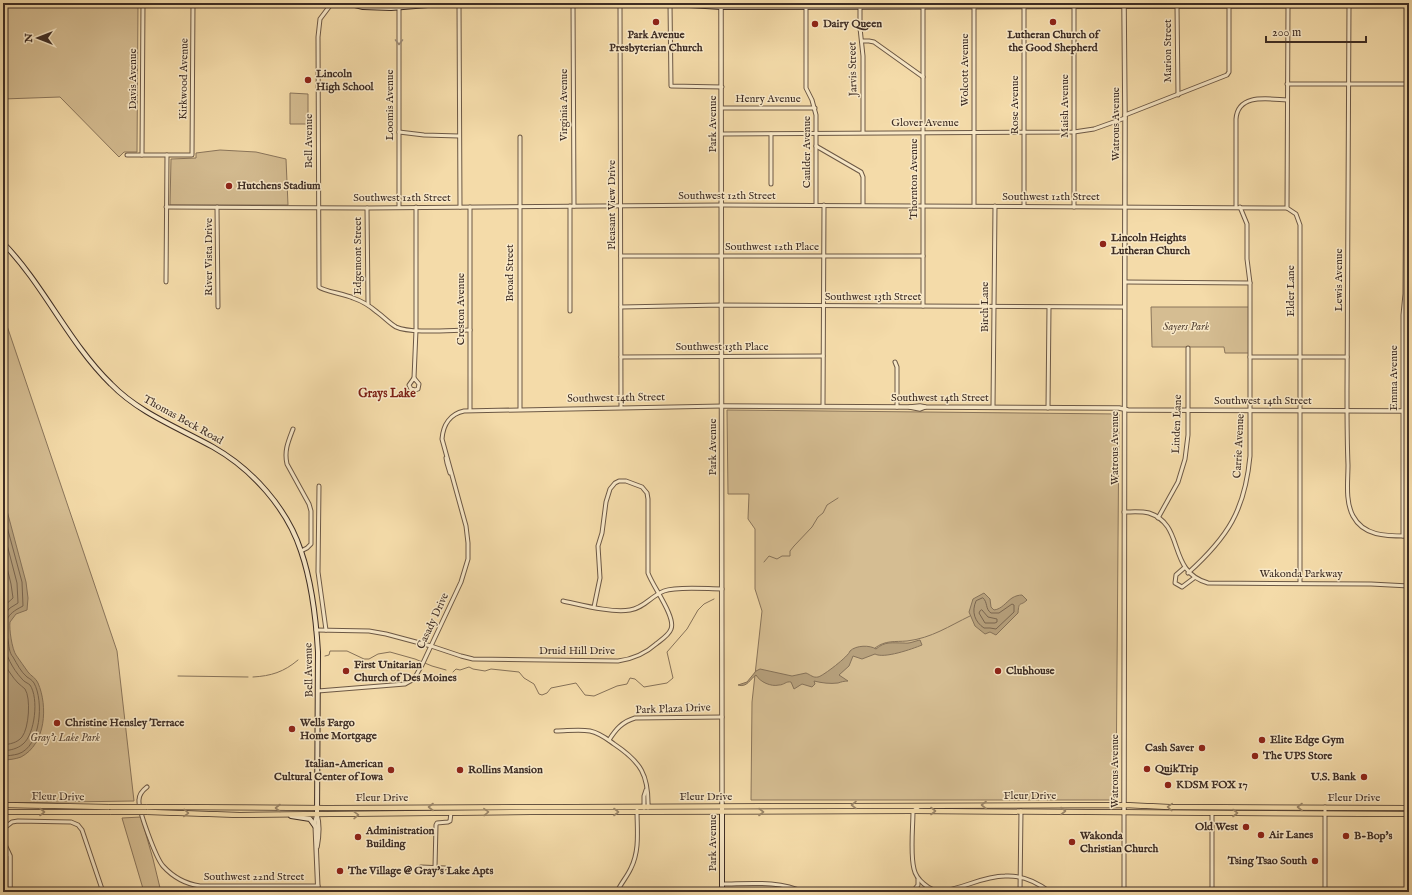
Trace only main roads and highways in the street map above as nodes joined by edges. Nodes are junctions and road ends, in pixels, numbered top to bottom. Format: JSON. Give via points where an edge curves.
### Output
{"nodes":[{"id":1,"x":347,"y":3,"type":"edge"},
{"id":2,"x":469,"y":3,"type":"edge"},
{"id":3,"x":520,"y":3,"type":"edge"},
{"id":4,"x":619,"y":3,"type":"edge"},
{"id":5,"x":625,"y":3,"type":"edge"},
{"id":6,"x":658,"y":3,"type":"edge"},
{"id":7,"x":418,"y":4,"type":"edge"},
{"id":8,"x":459,"y":4,"type":"edge"},
{"id":9,"x":571,"y":4,"type":"edge"},
{"id":10,"x":822,"y":4,"type":"edge"},
{"id":11,"x":923,"y":4,"type":"edge"},
{"id":12,"x":1024,"y":4,"type":"edge"},
{"id":13,"x":1124,"y":4,"type":"edge"},
{"id":14,"x":1276,"y":4,"type":"edge"},
{"id":15,"x":1327,"y":4,"type":"edge"},
{"id":16,"x":1377,"y":4,"type":"edge"},
{"id":17,"x":398,"y":5,"type":"edge"},
{"id":18,"x":721,"y":5,"type":"edge"},
{"id":19,"x":1177,"y":5,"type":"edge"},
{"id":20,"x":1227,"y":5,"type":"edge"},
{"id":21,"x":1408,"y":5,"type":"edge"},
{"id":22,"x":3,"y":242,"type":"edge"},
{"id":23,"x":316,"y":630,"type":"joint"},
{"id":24,"x":3,"y":805,"type":"edge"},
{"id":25,"x":722,"y":806,"type":"junction"},
{"id":26,"x":317,"y":808,"type":"junction"},
{"id":27,"x":1409,"y":808,"type":"edge"},
{"id":28,"x":110,"y":809,"type":"junction"},
{"id":29,"x":146,"y":809,"type":"junction"},
{"id":30,"x":637,"y":809,"type":"junction"},
{"id":31,"x":646,"y":809,"type":"junction"},
{"id":32,"x":3,"y":812,"type":"edge"},
{"id":33,"x":722,"y":812,"type":"junction"},
{"id":34,"x":1409,"y":814,"type":"edge"},
{"id":35,"x":287,"y":815,"type":"junction"},
{"id":36,"x":317,"y":815,"type":"junction"},
{"id":37,"x":315,"y":826,"type":"road end"},
{"id":38,"x":722,"y":892,"type":"edge"}],
"edges":[{"from":1,"to":17,"type":"main road","via":[[377,8]]},
{"from":2,"to":3,"type":"main road"},
{"from":2,"to":8,"type":"main road"},
{"from":3,"to":9,"type":"main road"},
{"from":4,"to":5,"type":"main road"},
{"from":4,"to":9,"type":"main road"},
{"from":6,"to":18,"type":"main road"},
{"from":7,"to":8,"type":"main road"},
{"from":7,"to":17,"type":"main road"},
{"from":10,"to":11,"type":"main road"},
{"from":10,"to":18,"type":"main road"},
{"from":11,"to":12,"type":"main road"},
{"from":12,"to":13,"type":"main road"},
{"from":13,"to":19,"type":"main road"},
{"from":14,"to":15,"type":"main road"},
{"from":14,"to":20,"type":"main road"},
{"from":15,"to":16,"type":"main road"},
{"from":16,"to":21,"type":"main road"},
{"from":19,"to":20,"type":"main road"},
{"from":22,"to":23,"type":"main road","name":"Thomas Beck Road","via":[[84,354],[107,381],[145,411],[231,458],[260,483],[289,525],[301,551],[308,575]]},
{"from":23,"to":26,"type":"main road","name":"Bell Avenue"},
{"from":24,"to":28,"type":"main road","name":"Fleur Drive"},
{"from":27,"to":25,"type":"main road","name":"Fleur Drive","one_way":true,"via":[[1170,808],[1124,804]]},
{"from":25,"to":31,"type":"main road","name":"Fleur Drive"},
{"from":25,"to":33,"type":"main road","name":"Park Avenue"},
{"from":26,"to":29,"type":"main road","name":"Fleur Drive","one_way":true},
{"from":30,"to":26,"type":"main road","name":"Fleur Drive","one_way":true},
{"from":26,"to":36,"type":"main road","name":"Bell Avenue"},
{"from":28,"to":29,"type":"main road","name":"Fleur Drive","bridge":true},
{"from":32,"to":28,"type":"main road","name":"Fleur Drive","one_way":true},
{"from":29,"to":35,"type":"main road","name":"Fleur Drive","one_way":true},
{"from":30,"to":31,"type":"main road","name":"Fleur Drive"},
{"from":36,"to":30,"type":"main road","name":"Fleur Drive","one_way":true},
{"from":31,"to":33,"type":"main road","name":"Fleur Drive"},
{"from":33,"to":34,"type":"main road","name":"Fleur Drive","one_way":true},
{"from":33,"to":38,"type":"main road","name":"Park Avenue"},
{"from":35,"to":36,"type":"main road","name":"Fleur Drive"},
{"from":35,"to":37,"type":"main road","via":[[307,818]]}]}
